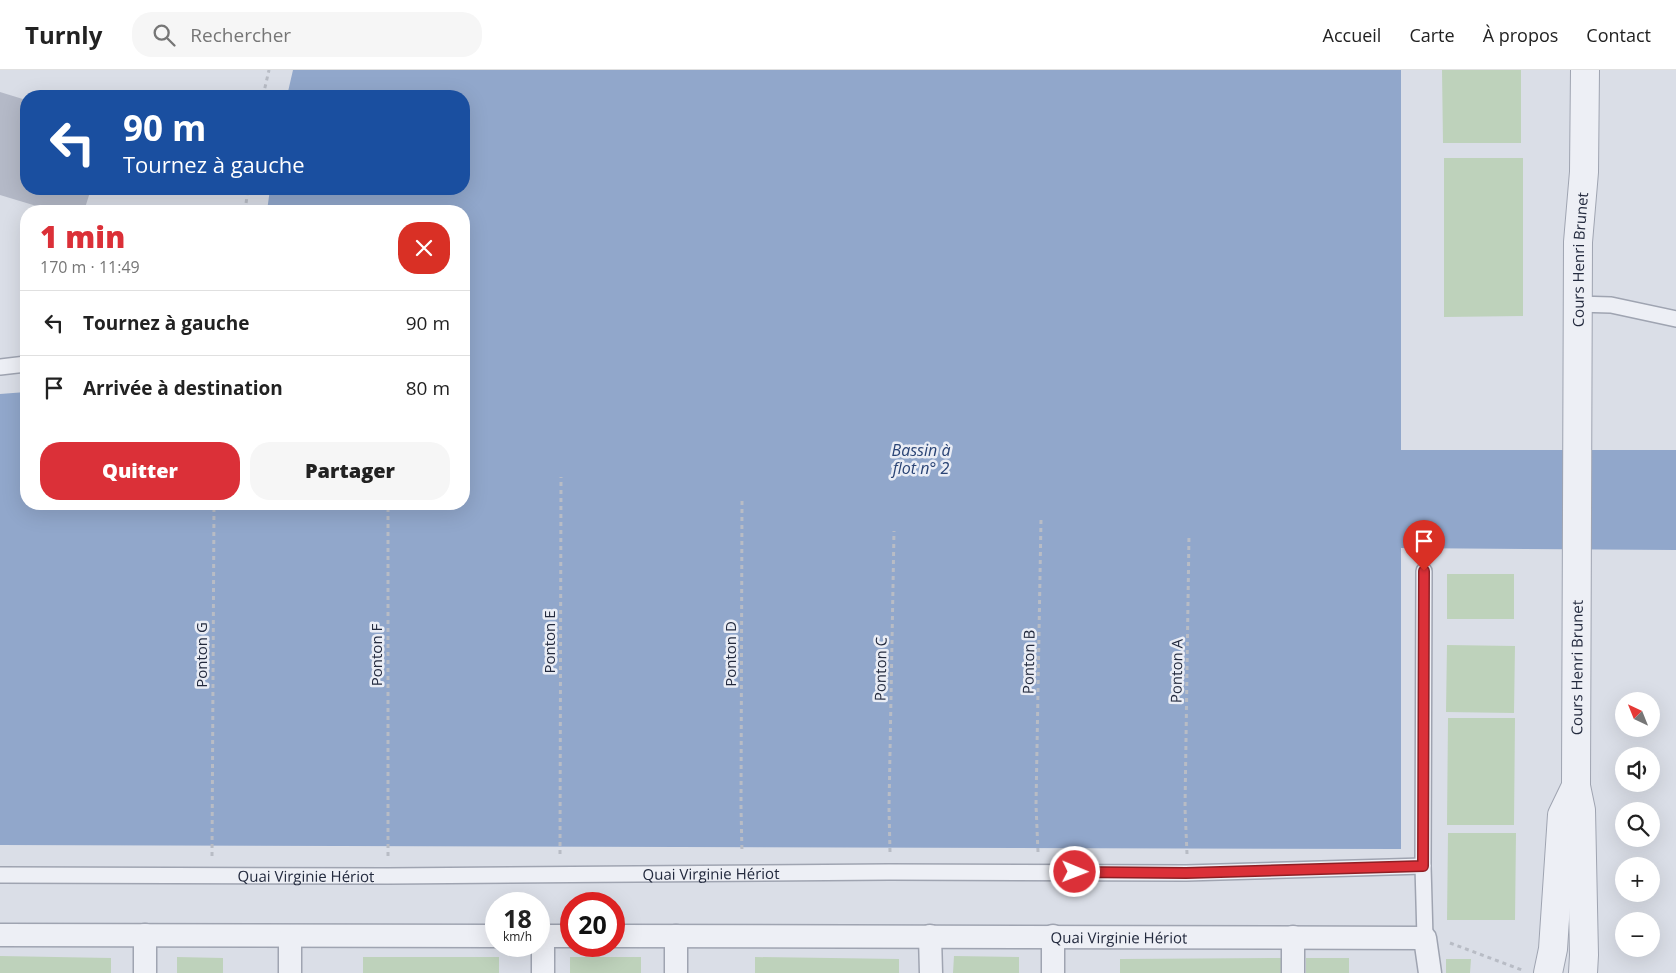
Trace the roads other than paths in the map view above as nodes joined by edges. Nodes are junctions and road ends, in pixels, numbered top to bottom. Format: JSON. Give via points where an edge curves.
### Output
{"nodes":[{"id":1,"x":1585,"y":70,"type":"edge"},
{"id":2,"x":1578,"y":304,"type":"junction"},
{"id":3,"x":1676,"y":318,"type":"edge"},
{"id":4,"x":20,"y":365,"type":"edge"},
{"id":5,"x":0,"y":367,"type":"edge"},
{"id":6,"x":1424,"y":571,"type":"dead end"},
{"id":7,"x":1576,"y":786,"type":"junction"},
{"id":8,"x":1423,"y":866,"type":"junction"},
{"id":9,"x":0,"y":875,"type":"edge"},
{"id":10,"x":0,"y":935,"type":"edge"},
{"id":11,"x":144,"y":935,"type":"junction"},
{"id":12,"x":485,"y":936,"type":"edge"},
{"id":13,"x":625,"y":936,"type":"edge"},
{"id":14,"x":676,"y":936,"type":"junction"},
{"id":15,"x":930,"y":936,"type":"junction"},
{"id":16,"x":1053,"y":936,"type":"junction"},
{"id":17,"x":290,"y":937,"type":"junction"},
{"id":18,"x":1293,"y":937,"type":"junction"},
{"id":19,"x":1425,"y":938,"type":"junction"},
{"id":20,"x":542,"y":957,"type":"edge"},
{"id":21,"x":145,"y":973,"type":"edge"},
{"id":22,"x":290,"y":973,"type":"edge"},
{"id":23,"x":543,"y":973,"type":"edge"},
{"id":24,"x":676,"y":973,"type":"edge"},
{"id":25,"x":931,"y":973,"type":"edge"},
{"id":26,"x":1053,"y":973,"type":"edge"},
{"id":27,"x":1293,"y":973,"type":"edge"},
{"id":28,"x":1430,"y":973,"type":"edge"},
{"id":29,"x":1548,"y":973,"type":"edge"},
{"id":30,"x":1583,"y":973,"type":"edge"}],
"edges":[{"from":1,"to":2,"type":"street","name":"Cours Henri Brunet"},
{"from":2,"to":3,"type":"lane","via":[[1611,305]]},
{"from":2,"to":7,"type":"street","name":"Cours Henri Brunet"},
{"from":4,"to":5,"type":"lane"},
{"from":6,"to":8,"type":"lane"},
{"from":7,"to":29,"type":"street","name":"Cours Henri Brunet","via":[[1562,815],[1553,949]]},
{"from":7,"to":30,"type":"street","name":"Cours Henri Brunet","via":[[1581,810]]},
{"from":8,"to":9,"type":"lane","name":"Quai Virginie Hériot","via":[[1186,873]]},
{"from":8,"to":19,"type":"lane"},
{"from":10,"to":11,"type":"street"},
{"from":11,"to":17,"type":"street"},
{"from":11,"to":21,"type":"street"},
{"from":12,"to":17,"type":"street"},
{"from":13,"to":14,"type":"street","name":"Quai Virginie Hériot"},
{"from":14,"to":15,"type":"street","name":"Quai Virginie Hériot"},
{"from":14,"to":24,"type":"street"},
{"from":15,"to":16,"type":"street","name":"Quai Virginie Hériot"},
{"from":15,"to":25,"type":"street"},
{"from":16,"to":18,"type":"street","name":"Quai Virginie Hériot"},
{"from":16,"to":26,"type":"street"},
{"from":17,"to":22,"type":"street"},
{"from":18,"to":19,"type":"street","name":"Quai Virginie Hériot"},
{"from":18,"to":27,"type":"street"},
{"from":19,"to":28,"type":"street"},
{"from":20,"to":23,"type":"street"}]}
